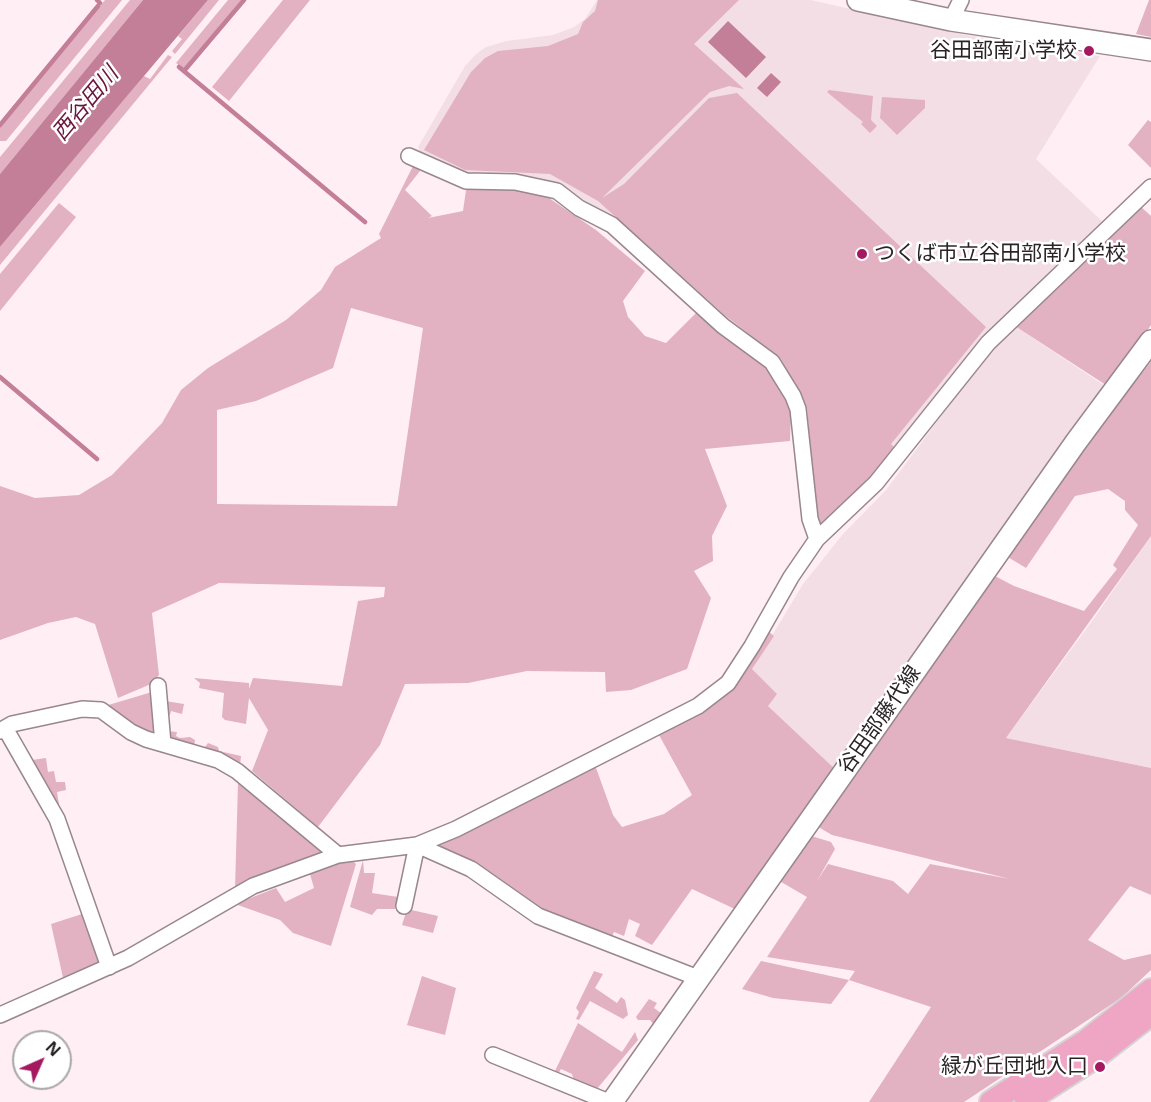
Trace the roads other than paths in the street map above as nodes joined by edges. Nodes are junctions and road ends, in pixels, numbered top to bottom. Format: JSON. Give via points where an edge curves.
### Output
{"nodes":[{"id":1,"x":858,"y":0,"type":"edge"},
{"id":2,"x":961,"y":0,"type":"edge"},
{"id":3,"x":951,"y":20,"type":"junction"},
{"id":4,"x":1151,"y":50,"type":"edge"},
{"id":5,"x":409,"y":156,"type":"dead end"},
{"id":6,"x":1148,"y":197,"type":"edge"},
{"id":7,"x":1148,"y":349,"type":"edge"},
{"id":8,"x":817,"y":539,"type":"junction"},
{"id":9,"x":158,"y":686,"type":"dead end"},
{"id":10,"x":2,"y":729,"type":"edge"},
{"id":11,"x":163,"y":744,"type":"junction"},
{"id":12,"x":417,"y":844,"type":"junction"},
{"id":13,"x":338,"y":855,"type":"junction"},
{"id":14,"x":404,"y":906,"type":"dead end"},
{"id":15,"x":110,"y":967,"type":"junction"},
{"id":16,"x":698,"y":978,"type":"junction"},
{"id":17,"x":1151,"y":990,"type":"edge"},
{"id":18,"x":1151,"y":1014,"type":"edge"},
{"id":19,"x":0,"y":1015,"type":"edge"},
{"id":20,"x":494,"y":1055,"type":"dead end"},
{"id":21,"x":611,"y":1102,"type":"edge"},
{"id":22,"x":991,"y":1102,"type":"edge"},
{"id":23,"x":1026,"y":1102,"type":"edge"}],
"edges":[{"from":1,"to":3,"type":"main road"},
{"from":2,"to":3,"type":"street"},
{"from":3,"to":4,"type":"main road"},
{"from":5,"to":8,"type":"street","via":[[466,181],[515,182],[557,191],[612,225],[723,326],[772,362],[798,409],[810,519]]},
{"from":6,"to":8,"type":"street","via":[[988,344],[876,483]]},
{"from":7,"to":16,"type":"main road","name":"谷田部藤代線"},
{"from":8,"to":12,"type":"street","via":[[731,677],[698,706],[456,829]]},
{"from":9,"to":11,"type":"street"},
{"from":10,"to":11,"type":"street","via":[[91,707],[131,732]]},
{"from":10,"to":15,"type":"street","via":[[57,819]]},
{"from":11,"to":13,"type":"street","via":[[218,760],[237,771]]},
{"from":12,"to":13,"type":"street"},
{"from":12,"to":14,"type":"street"},
{"from":12,"to":16,"type":"street","via":[[471,869],[538,916]]},
{"from":13,"to":15,"type":"street","via":[[236,894]]},
{"from":15,"to":19,"type":"street"},
{"from":16,"to":21,"type":"main road","name":"谷田部藤代線"},
{"from":17,"to":22,"type":"main road","via":[[1086,1041]]},
{"from":18,"to":23,"type":"main road","via":[[1097,1056]]},
{"from":20,"to":21,"type":"street"}]}
